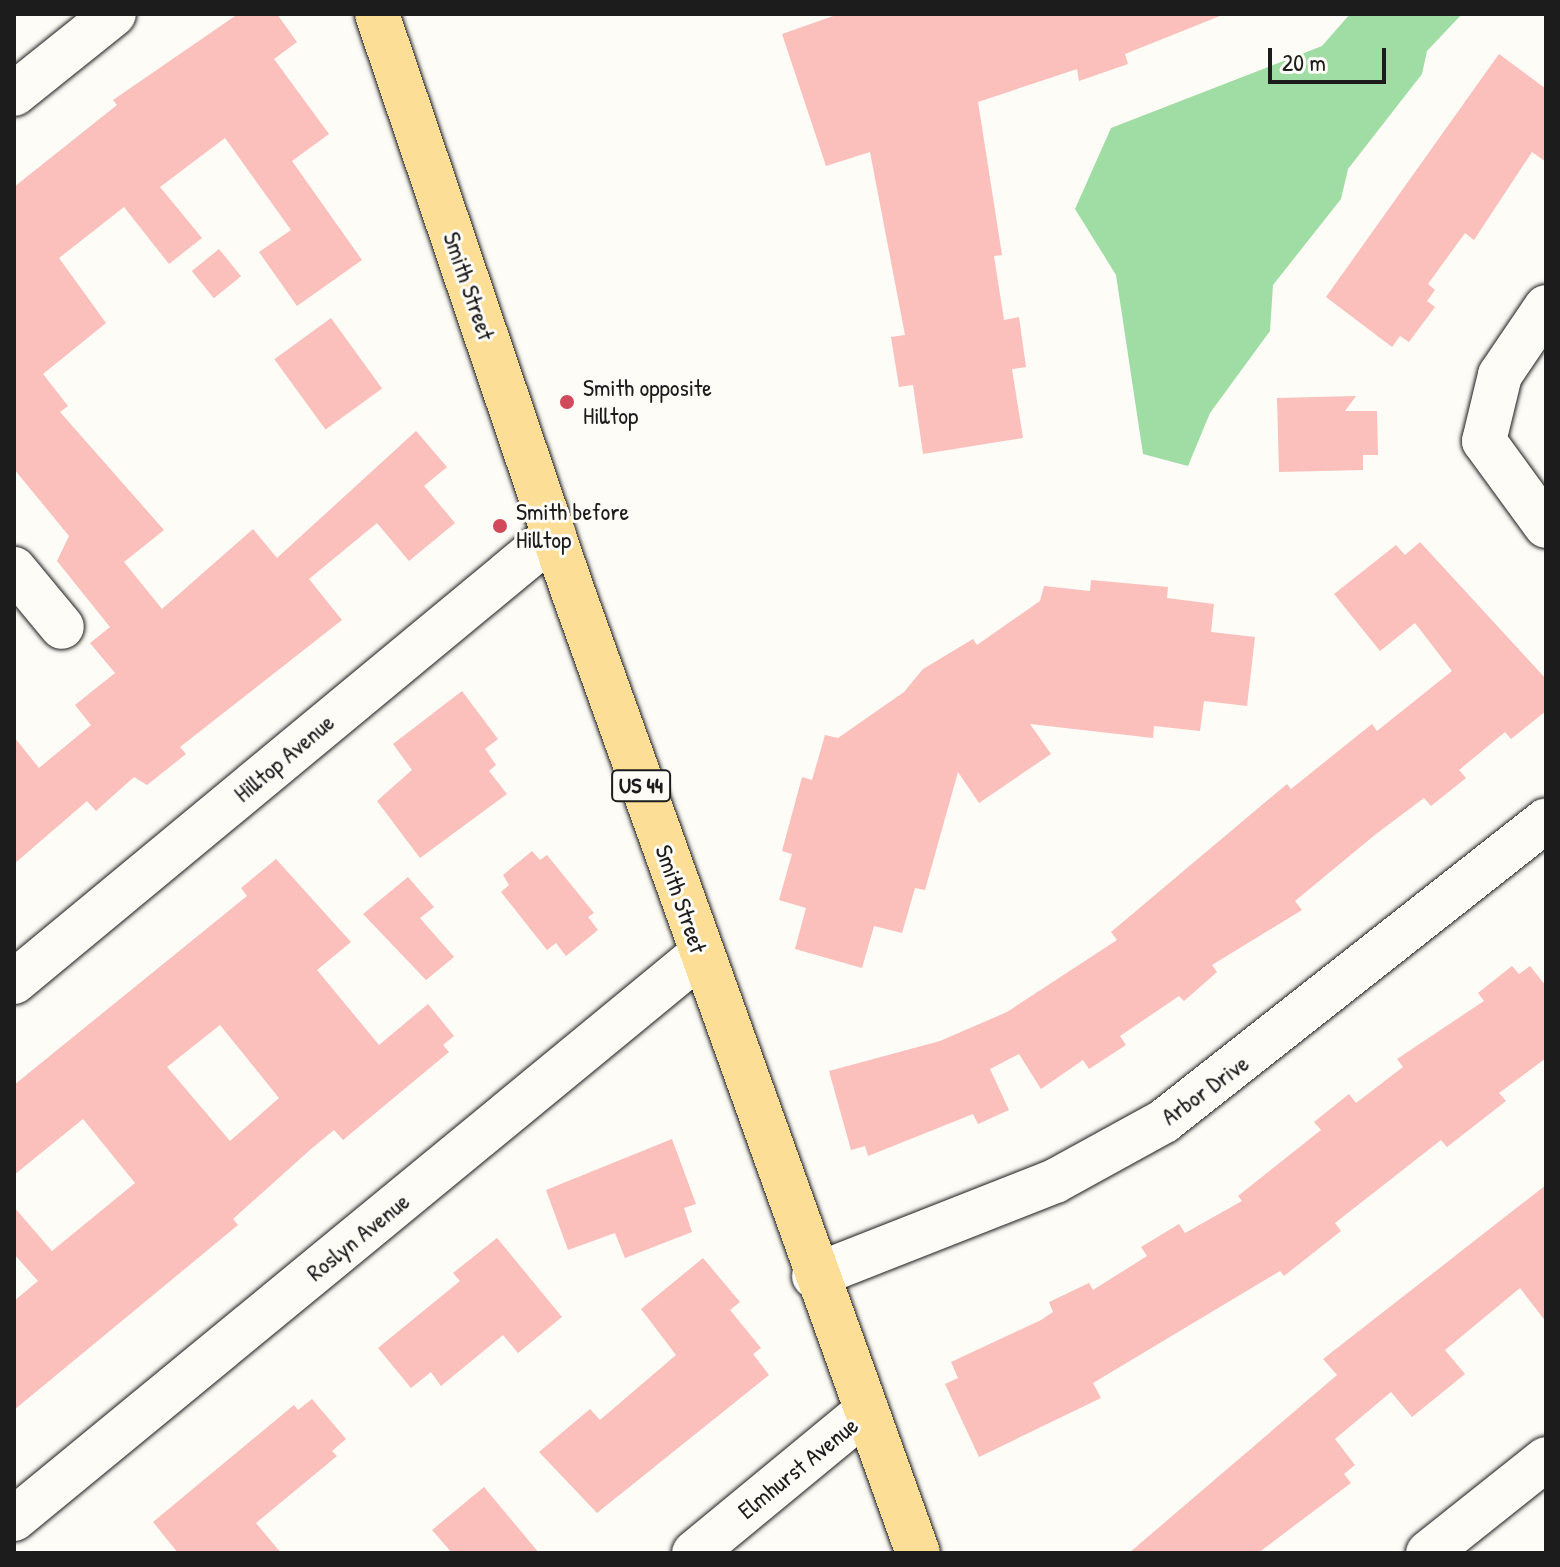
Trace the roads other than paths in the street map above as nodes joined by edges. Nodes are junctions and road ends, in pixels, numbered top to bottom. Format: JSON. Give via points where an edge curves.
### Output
{"nodes":[{"id":1,"x":114,"y":14,"type":"edge"},
{"id":2,"x":377,"y":14,"type":"edge"},
{"id":3,"x":14,"y":94,"type":"edge"},
{"id":4,"x":1546,"y":307,"type":"edge"},
{"id":5,"x":1546,"y":526,"type":"edge"},
{"id":6,"x":554,"y":535,"type":"junction"},
{"id":7,"x":14,"y":569,"type":"edge"},
{"id":8,"x":62,"y":627,"type":"dead end"},
{"id":9,"x":1546,"y":820,"type":"edge"},
{"id":10,"x":701,"y":954,"type":"junction"},
{"id":11,"x":14,"y":982,"type":"edge"},
{"id":12,"x":814,"y":1276,"type":"junction"},
{"id":13,"x":864,"y":1413,"type":"junction"},
{"id":14,"x":1546,"y":1459,"type":"edge"},
{"id":15,"x":14,"y":1519,"type":"edge"},
{"id":16,"x":694,"y":1553,"type":"edge"},
{"id":17,"x":918,"y":1553,"type":"edge"},
{"id":18,"x":1428,"y":1553,"type":"edge"}],
"edges":[{"from":1,"to":3,"type":"street"},
{"from":2,"to":6,"type":"main road","name":"Smith Street","number":"US 44"},
{"from":4,"to":5,"type":"street","via":[[1500,375],[1484,441]]},
{"from":6,"to":10,"type":"main road","name":"Smith Street","number":"US 44"},
{"from":6,"to":11,"type":"street","name":"Hilltop Avenue"},
{"from":7,"to":8,"type":"street"},
{"from":9,"to":12,"type":"street","name":"Arbor Drive","via":[[1164,1121],[1055,1181]]},
{"from":10,"to":12,"type":"main road","name":"Smith Street","number":"US 44"},
{"from":10,"to":15,"type":"street","name":"Roslyn Avenue"},
{"from":12,"to":13,"type":"main road","name":"Smith Street","number":"US 44"},
{"from":13,"to":16,"type":"street","name":"Elmhurst Avenue"},
{"from":13,"to":17,"type":"main road","name":"Smith Street","number":"US 44"},
{"from":14,"to":18,"type":"street"}]}
